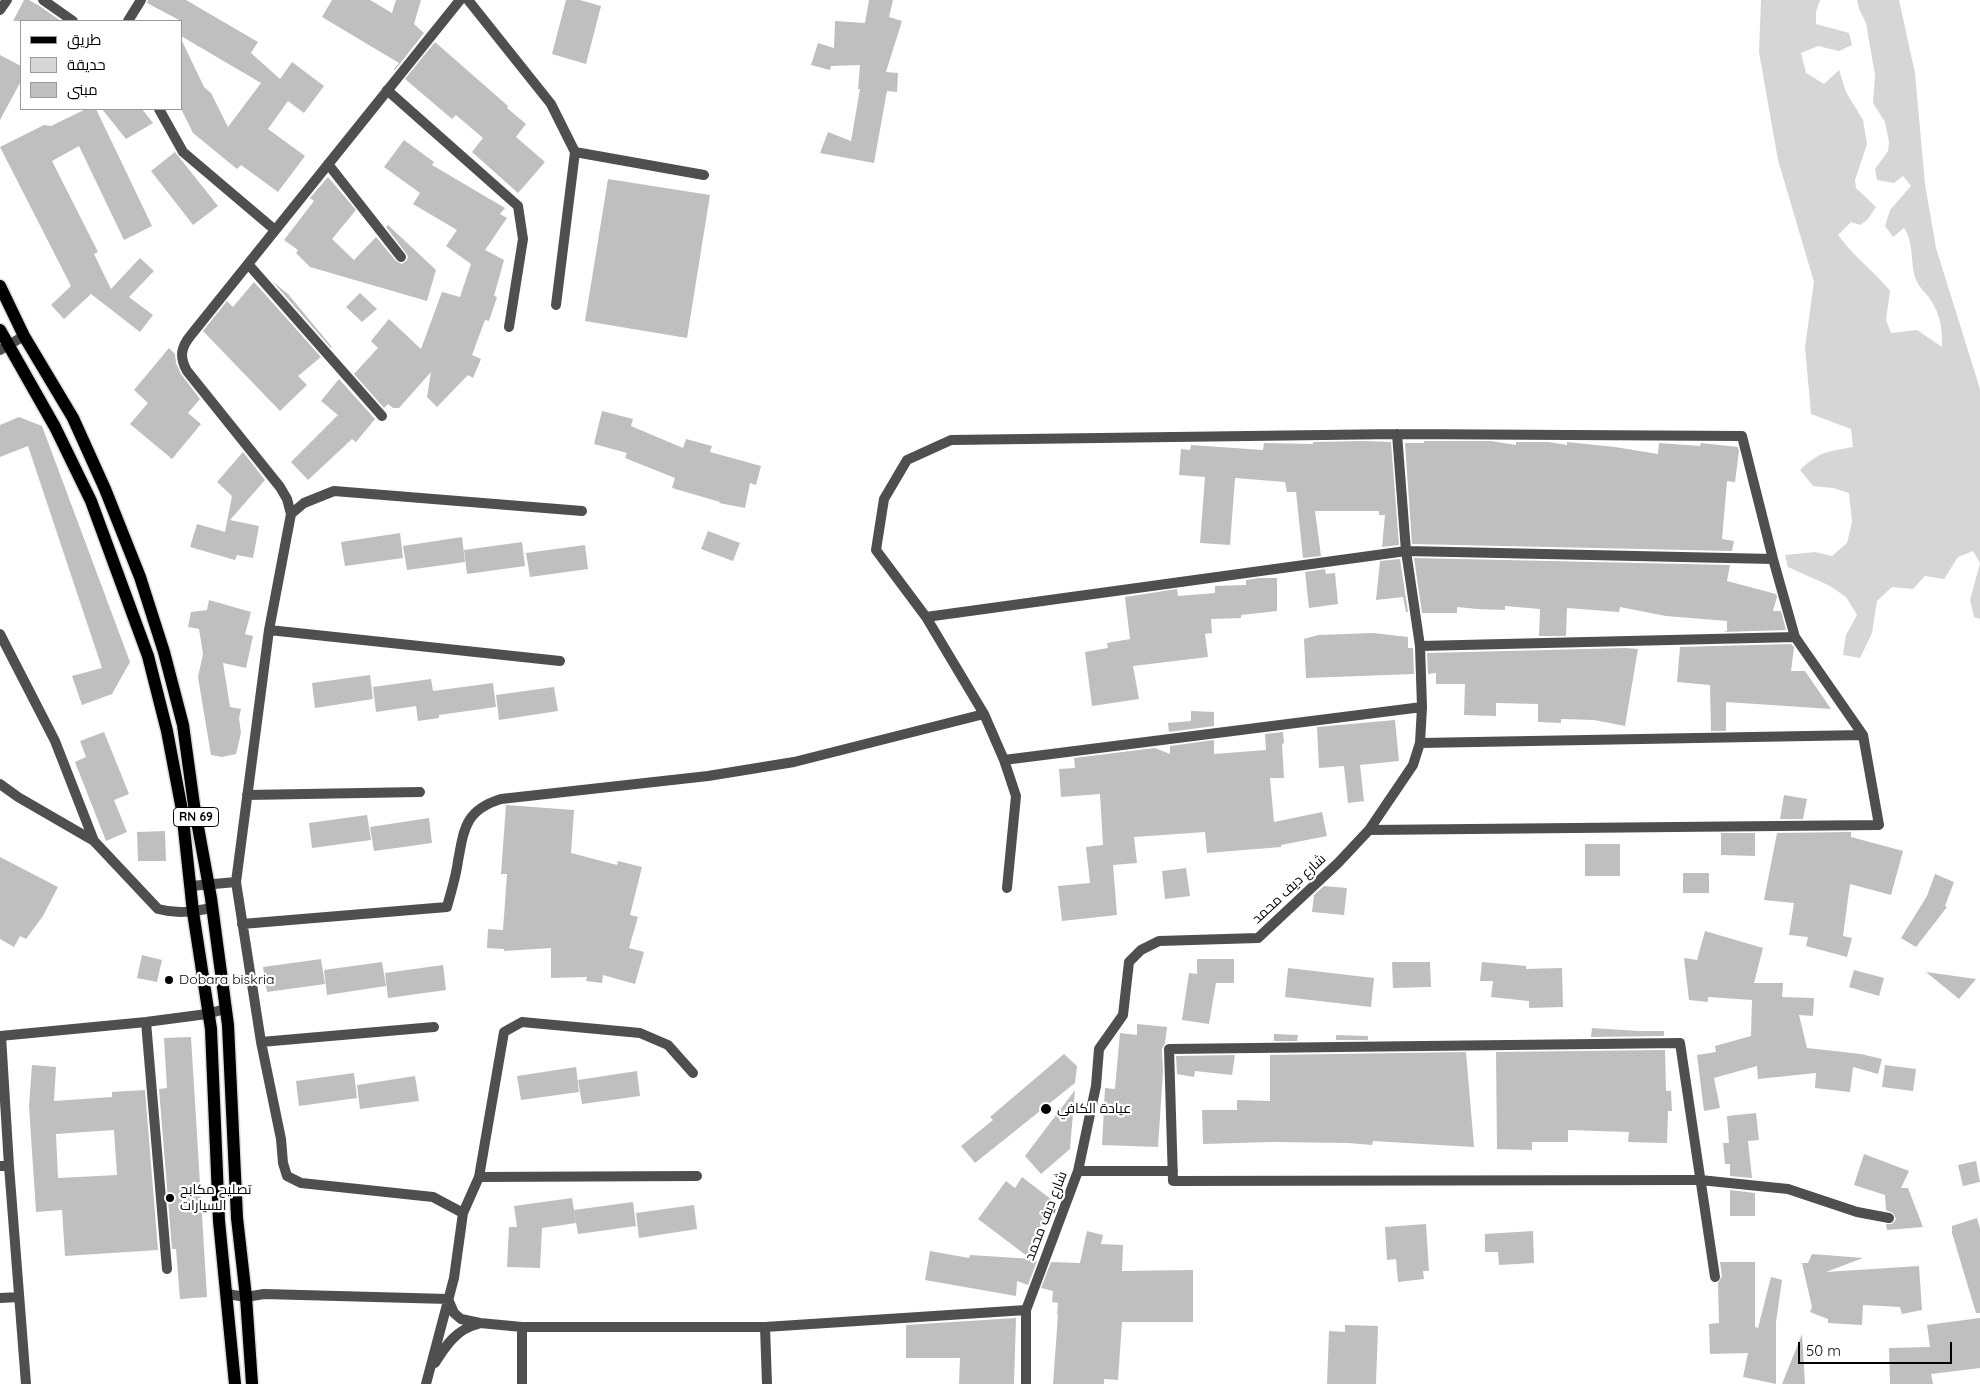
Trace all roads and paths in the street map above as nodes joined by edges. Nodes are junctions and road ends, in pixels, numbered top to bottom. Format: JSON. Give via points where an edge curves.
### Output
{"nodes":[{"id":1,"x":6,"y":0,"type":"edge"},
{"id":2,"x":43,"y":0,"type":"edge"},
{"id":3,"x":141,"y":0,"type":"edge"},
{"id":4,"x":460,"y":0,"type":"edge"},
{"id":5,"x":468,"y":0,"type":"edge"},
{"id":6,"x":0,"y":10,"type":"edge"},
{"id":7,"x":72,"y":20,"type":"edge"},
{"id":8,"x":129,"y":20,"type":"edge"},
{"id":9,"x":388,"y":90,"type":"junction"},
{"id":10,"x":160,"y":110,"type":"edge"},
{"id":11,"x":575,"y":152,"type":"junction"},
{"id":12,"x":328,"y":164,"type":"junction"},
{"id":13,"x":704,"y":175,"type":"dead end"},
{"id":14,"x":275,"y":230,"type":"junction"},
{"id":15,"x":401,"y":257,"type":"dead end"},
{"id":16,"x":248,"y":264,"type":"junction"},
{"id":17,"x":0,"y":286,"type":"edge"},
{"id":18,"x":556,"y":304,"type":"dead end"},
{"id":19,"x":508,"y":327,"type":"dead end"},
{"id":20,"x":0,"y":330,"type":"edge"},
{"id":21,"x":24,"y":336,"type":"junction"},
{"id":22,"x":4,"y":347,"type":"edge"},
{"id":23,"x":382,"y":416,"type":"dead end"},
{"id":24,"x":1397,"y":434,"type":"junction"},
{"id":25,"x":582,"y":511,"type":"dead end"},
{"id":26,"x":291,"y":514,"type":"junction"},
{"id":27,"x":1406,"y":551,"type":"junction"},
{"id":28,"x":1773,"y":559,"type":"junction"},
{"id":29,"x":926,"y":617,"type":"junction"},
{"id":30,"x":269,"y":630,"type":"junction"},
{"id":31,"x":0,"y":634,"type":"edge"},
{"id":32,"x":1795,"y":637,"type":"junction"},
{"id":33,"x":1420,"y":646,"type":"junction"},
{"id":34,"x":560,"y":661,"type":"dead end"},
{"id":35,"x":1422,"y":707,"type":"junction"},
{"id":36,"x":984,"y":714,"type":"junction"},
{"id":37,"x":1863,"y":735,"type":"junction"},
{"id":38,"x":1420,"y":743,"type":"junction"},
{"id":39,"x":1004,"y":760,"type":"junction"},
{"id":40,"x":0,"y":784,"type":"edge"},
{"id":41,"x":420,"y":792,"type":"dead end"},
{"id":42,"x":247,"y":794,"type":"junction"},
{"id":43,"x":1369,"y":830,"type":"junction"},
{"id":44,"x":94,"y":840,"type":"junction"},
{"id":45,"x":236,"y":882,"type":"junction"},
{"id":46,"x":208,"y":884,"type":"junction"},
{"id":47,"x":191,"y":886,"type":"junction"},
{"id":48,"x":1007,"y":888,"type":"dead end"},
{"id":49,"x":211,"y":908,"type":"junction"},
{"id":50,"x":192,"y":912,"type":"junction"},
{"id":51,"x":242,"y":924,"type":"junction"},
{"id":52,"x":225,"y":1009,"type":"junction"},
{"id":53,"x":207,"y":1014,"type":"junction"},
{"id":54,"x":146,"y":1022,"type":"junction"},
{"id":55,"x":434,"y":1027,"type":"dead end"},
{"id":56,"x":0,"y":1036,"type":"edge"},
{"id":57,"x":261,"y":1042,"type":"junction"},
{"id":58,"x":693,"y":1072,"type":"dead end"},
{"id":59,"x":4,"y":1166,"type":"edge"},
{"id":60,"x":1078,"y":1171,"type":"junction"},
{"id":61,"x":1173,"y":1171,"type":"junction"},
{"id":62,"x":696,"y":1176,"type":"dead end"},
{"id":63,"x":479,"y":1177,"type":"junction"},
{"id":64,"x":1700,"y":1180,"type":"junction"},
{"id":65,"x":463,"y":1213,"type":"junction"},
{"id":66,"x":1889,"y":1218,"type":"dead end"},
{"id":67,"x":168,"y":1269,"type":"dead end"},
{"id":68,"x":1714,"y":1276,"type":"dead end"},
{"id":69,"x":227,"y":1294,"type":"junction"},
{"id":70,"x":19,"y":1297,"type":"junction"},
{"id":71,"x":246,"y":1297,"type":"junction"},
{"id":72,"x":0,"y":1298,"type":"edge"},
{"id":73,"x":448,"y":1299,"type":"junction"},
{"id":74,"x":1026,"y":1310,"type":"junction"},
{"id":75,"x":480,"y":1323,"type":"junction"},
{"id":76,"x":522,"y":1327,"type":"junction"},
{"id":77,"x":765,"y":1327,"type":"junction"},
{"id":78,"x":427,"y":1379,"type":"edge"},
{"id":79,"x":26,"y":1384,"type":"edge"},
{"id":80,"x":235,"y":1384,"type":"edge"},
{"id":81,"x":252,"y":1384,"type":"edge"},
{"id":82,"x":522,"y":1384,"type":"edge"},
{"id":83,"x":767,"y":1384,"type":"edge"},
{"id":84,"x":1026,"y":1384,"type":"edge"}],
"edges":[{"from":1,"to":6,"type":"street"},
{"from":2,"to":7,"type":"street"},
{"from":3,"to":8,"type":"street"},
{"from":4,"to":9,"type":"street"},
{"from":5,"to":11,"type":"street","via":[[551,104]]},
{"from":9,"to":12,"type":"street"},
{"from":9,"to":19,"type":"street","via":[[518,206],[523,239]]},
{"from":10,"to":14,"type":"street","via":[[183,152]]},
{"from":11,"to":13,"type":"street"},
{"from":11,"to":18,"type":"street"},
{"from":12,"to":14,"type":"street"},
{"from":12,"to":15,"type":"street"},
{"from":14,"to":16,"type":"street"},
{"from":16,"to":23,"type":"street"},
{"from":16,"to":26,"type":"street","via":[[184,344],[181,354],[183,363],[280,486]]},
{"from":17,"to":21,"type":"main road","number":"RN 69"},
{"from":20,"to":22,"type":"main road","number":"RN 69"},
{"from":21,"to":22,"type":"street"},
{"from":21,"to":46,"type":"main road","number":"RN 69","via":[[73,418],[140,577],[183,725]]},
{"from":22,"to":47,"type":"main road","number":"RN 69","via":[[55,427],[91,501],[148,656],[177,784]]},
{"from":24,"to":27,"type":"street","name":"شارع ديف محمد"},
{"from":24,"to":28,"type":"street","via":[[1742,436]]},
{"from":24,"to":29,"type":"street","via":[[951,440],[907,460],[884,499],[876,550]]},
{"from":25,"to":26,"type":"street","via":[[334,491],[304,503]]},
{"from":26,"to":30,"type":"street"},
{"from":27,"to":28,"type":"street"},
{"from":27,"to":29,"type":"street"},
{"from":27,"to":33,"type":"street","name":"شارع ديف محمد"},
{"from":28,"to":32,"type":"street"},
{"from":29,"to":36,"type":"street"},
{"from":30,"to":34,"type":"street"},
{"from":30,"to":42,"type":"street"},
{"from":31,"to":44,"type":"street","via":[[55,741]]},
{"from":32,"to":33,"type":"street"},
{"from":32,"to":37,"type":"street"},
{"from":33,"to":35,"type":"street","name":"شارع ديف محمد"},
{"from":35,"to":38,"type":"street","name":"شارع ديف محمد"},
{"from":35,"to":39,"type":"street"},
{"from":36,"to":39,"type":"street"},
{"from":36,"to":51,"type":"street","via":[[794,762],[708,776],[501,799],[485,804],[470,818],[462,838],[448,907]]},
{"from":37,"to":38,"type":"street"},
{"from":37,"to":43,"type":"street","via":[[1879,825]]},
{"from":38,"to":43,"type":"street","name":"شارع ديف محمد","via":[[1413,765]]},
{"from":39,"to":48,"type":"street","via":[[1016,796]]},
{"from":40,"to":44,"type":"street"},
{"from":41,"to":42,"type":"street"},
{"from":42,"to":45,"type":"street"},
{"from":43,"to":60,"type":"street","name":"شارع ديف محمد","via":[[1258,938],[1159,941],[1140,950],[1129,962],[1123,1015],[1099,1049],[1096,1086]]},
{"from":44,"to":50,"type":"street","via":[[158,910]]},
{"from":45,"to":46,"type":"street"},
{"from":45,"to":51,"type":"street"},
{"from":46,"to":47,"type":"street"},
{"from":46,"to":49,"type":"main road","number":"RN 69"},
{"from":47,"to":50,"type":"main road","number":"RN 69"},
{"from":49,"to":50,"type":"street"},
{"from":49,"to":52,"type":"main road","number":"RN 69"},
{"from":50,"to":53,"type":"main road","number":"RN 69"},
{"from":51,"to":57,"type":"street"},
{"from":52,"to":53,"type":"street"},
{"from":52,"to":71,"type":"main road","number":"RN 69","via":[[236,1218]]},
{"from":53,"to":54,"type":"street"},
{"from":53,"to":69,"type":"main road","number":"RN 69","via":[[211,1029],[219,1222]]},
{"from":54,"to":56,"type":"street"},
{"from":54,"to":67,"type":"street"},
{"from":55,"to":57,"type":"street"},
{"from":56,"to":59,"type":"street"},
{"from":57,"to":65,"type":"street","via":[[287,1176],[301,1182],[434,1197]]},
{"from":58,"to":63,"type":"street","via":[[668,1044],[640,1033],[522,1022],[504,1032]]},
{"from":59,"to":70,"type":"street"},
{"from":60,"to":61,"type":"street"},
{"from":60,"to":74,"type":"street","name":"شارع ديف محمد"},
{"from":61,"to":64,"type":"street","via":[[1173,1181]]},
{"from":61,"to":64,"type":"street","via":[[1169,1049],[1680,1043]]},
{"from":62,"to":63,"type":"street"},
{"from":63,"to":65,"type":"street"},
{"from":64,"to":66,"type":"street","via":[[1788,1189],[1857,1212]]},
{"from":64,"to":68,"type":"street"},
{"from":65,"to":73,"type":"street"},
{"from":69,"to":71,"type":"street"},
{"from":69,"to":80,"type":"main road","number":"RN 69"},
{"from":70,"to":72,"type":"street"},
{"from":70,"to":79,"type":"street"},
{"from":71,"to":73,"type":"street","via":[[264,1294]]},
{"from":71,"to":81,"type":"main road","number":"RN 69"},
{"from":73,"to":75,"type":"street","via":[[454,1313],[461,1319]]},
{"from":73,"to":78,"type":"street"},
{"from":74,"to":77,"type":"street"},
{"from":74,"to":84,"type":"street"},
{"from":75,"to":76,"type":"street"},
{"from":75,"to":78,"type":"street","via":[[459,1331]]},
{"from":76,"to":77,"type":"street"},
{"from":76,"to":82,"type":"street"},
{"from":77,"to":83,"type":"street"}]}
